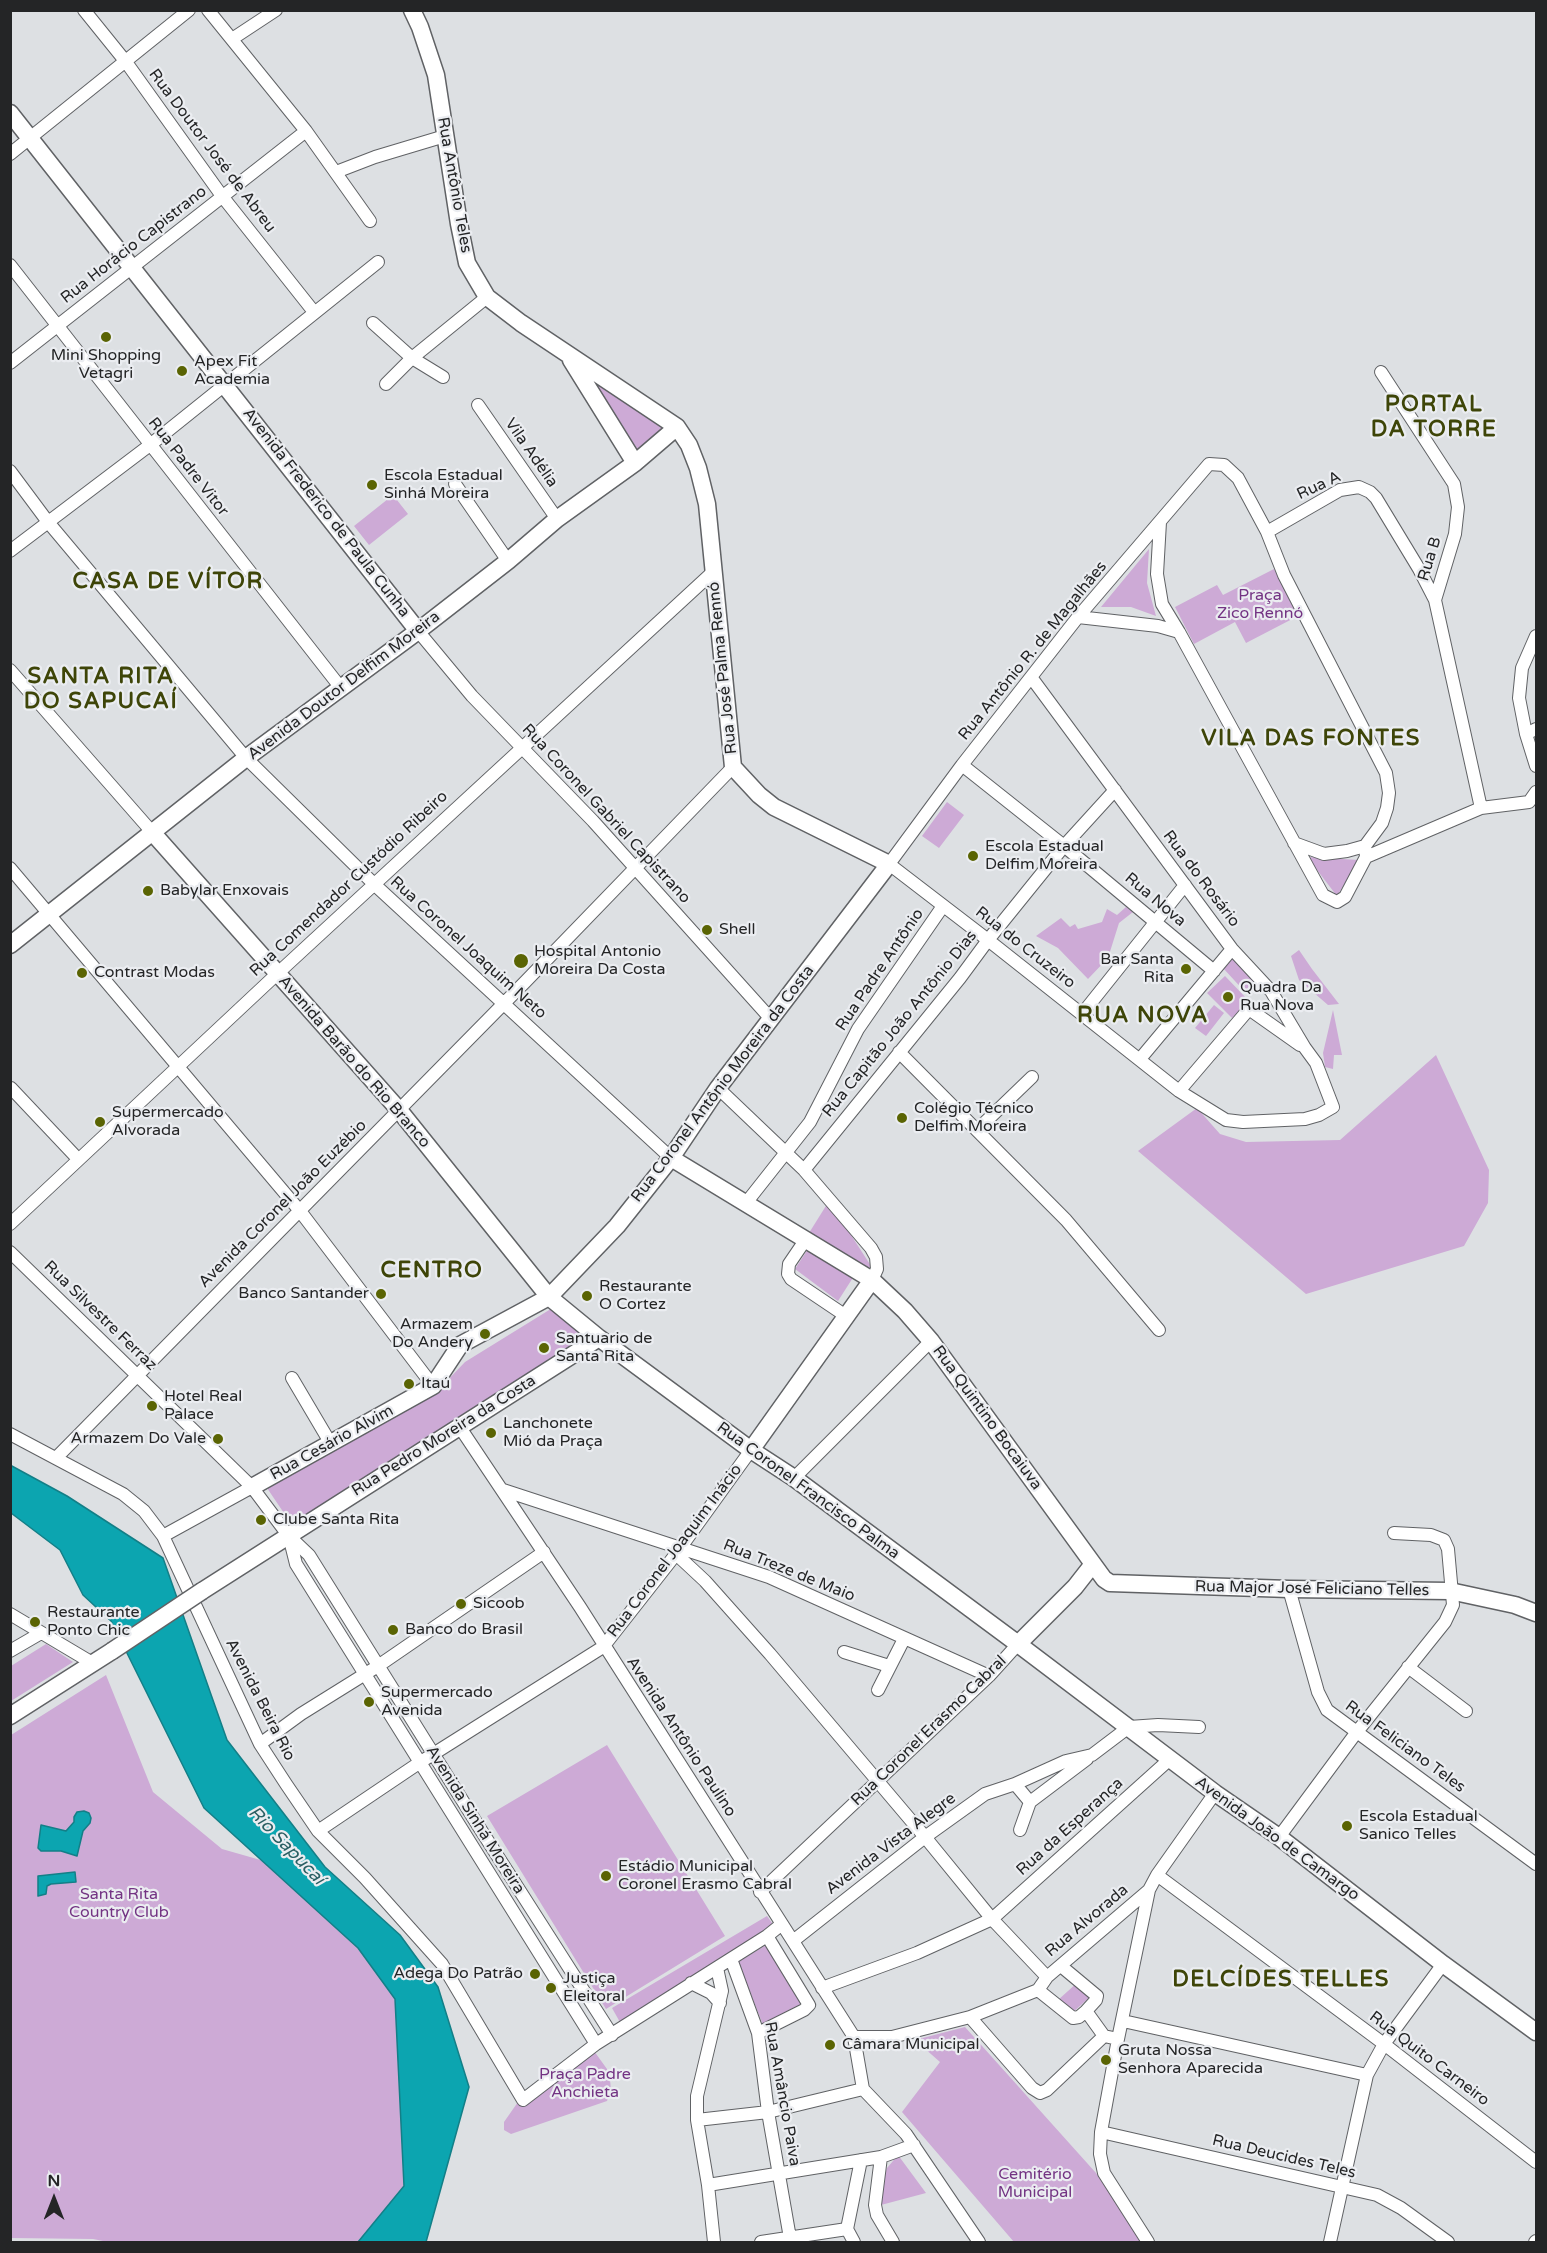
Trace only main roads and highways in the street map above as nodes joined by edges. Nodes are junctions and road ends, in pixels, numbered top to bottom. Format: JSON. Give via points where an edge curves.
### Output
{"nodes":[{"id":1,"x":412,"y":10,"type":"edge"},
{"id":2,"x":10,"y":113,"type":"edge"},
{"id":3,"x":568,"y":354,"type":"junction"},
{"id":4,"x":677,"y":427,"type":"junction"},
{"id":5,"x":635,"y":464,"type":"junction"},
{"id":6,"x":418,"y":631,"type":"junction"},
{"id":7,"x":152,"y":832,"type":"junction"},
{"id":8,"x":889,"y":864,"type":"joint"},
{"id":9,"x":10,"y":945,"type":"edge"},
{"id":10,"x":671,"y":1158,"type":"junction"},
{"id":11,"x":872,"y":1280,"type":"junction"},
{"id":12,"x":549,"y":1297,"type":"junction"},
{"id":13,"x":599,"y":1338,"type":"junction"},
{"id":14,"x":751,"y":1450,"type":"junction"},
{"id":15,"x":252,"y":1487,"type":"road end"},
{"id":16,"x":1093,"y":1564,"type":"junction"},
{"id":17,"x":1536,"y":1613,"type":"edge"},
{"id":18,"x":1018,"y":1644,"type":"junction"},
{"id":19,"x":10,"y":1716,"type":"edge"},
{"id":20,"x":1536,"y":2032,"type":"edge"}],
"edges":[{"from":1,"to":3,"type":"main road","name":"Rua Antônio Teles","via":[[436,75],[467,263],[487,297]]},
{"from":2,"to":6,"type":"main road","name":"Avenida Frederico de Paula Cunha"},
{"from":3,"to":4,"type":"main road","name":"Rua Antônio Teles"},
{"from":3,"to":5,"type":"main road","name":"Rua Antônio Teles"},
{"from":4,"to":5,"type":"main road","name":"Avenida Doutor Delfim Moreira"},
{"from":4,"to":8,"type":"main road","name":"Rua José Palma Rennó","via":[[698,468],[707,504],[733,768],[774,807]]},
{"from":5,"to":6,"type":"main road","name":"Avenida Doutor Delfim Moreira","via":[[557,519]]},
{"from":6,"to":7,"type":"main road","name":"Avenida Doutor Delfim Moreira"},
{"from":7,"to":9,"type":"main road","name":"Avenida Doutor Delfim Moreira"},
{"from":7,"to":12,"type":"main road","name":"Avenida Barão do Rio Branco","via":[[399,1110]]},
{"from":8,"to":10,"type":"main road","name":"Rua Coronel Antônio Moreira da Costa","via":[[718,1088]]},
{"from":10,"to":11,"type":"main road","name":"Rua Quintino Bocaiuva"},
{"from":10,"to":12,"type":"main road","name":"Rua Coronel Antônio Moreira da Costa","via":[[617,1226]]},
{"from":11,"to":14,"type":"main road","name":"Rua Coronel Joaquim Inácio"},
{"from":11,"to":16,"type":"main road","name":"Rua Quintino Bocaiuva","via":[[931,1341]]},
{"from":12,"to":13,"type":"main road","name":"Avenida Barão do Rio Branco"},
{"from":12,"to":15,"type":"main road","name":"Rua Cesário Alvim","via":[[460,1345],[433,1386]]},
{"from":13,"to":14,"type":"main road","name":"Rua Coronel Francisco Palma"},
{"from":13,"to":19,"type":"main road","name":"Rua Pedro Moreira da Costa","bridge":true},
{"from":14,"to":18,"type":"main road","name":"Rua Coronel Francisco Palma"},
{"from":16,"to":17,"type":"main road","name":"Rua Major José Feliciano Telles","via":[[1104,1580],[1116,1585],[1450,1591]]},
{"from":16,"to":18,"type":"main road","name":"Rua Coronel Erasmo Cabral"},
{"from":18,"to":20,"type":"main road","name":"Avenida João de Camargo"}]}
